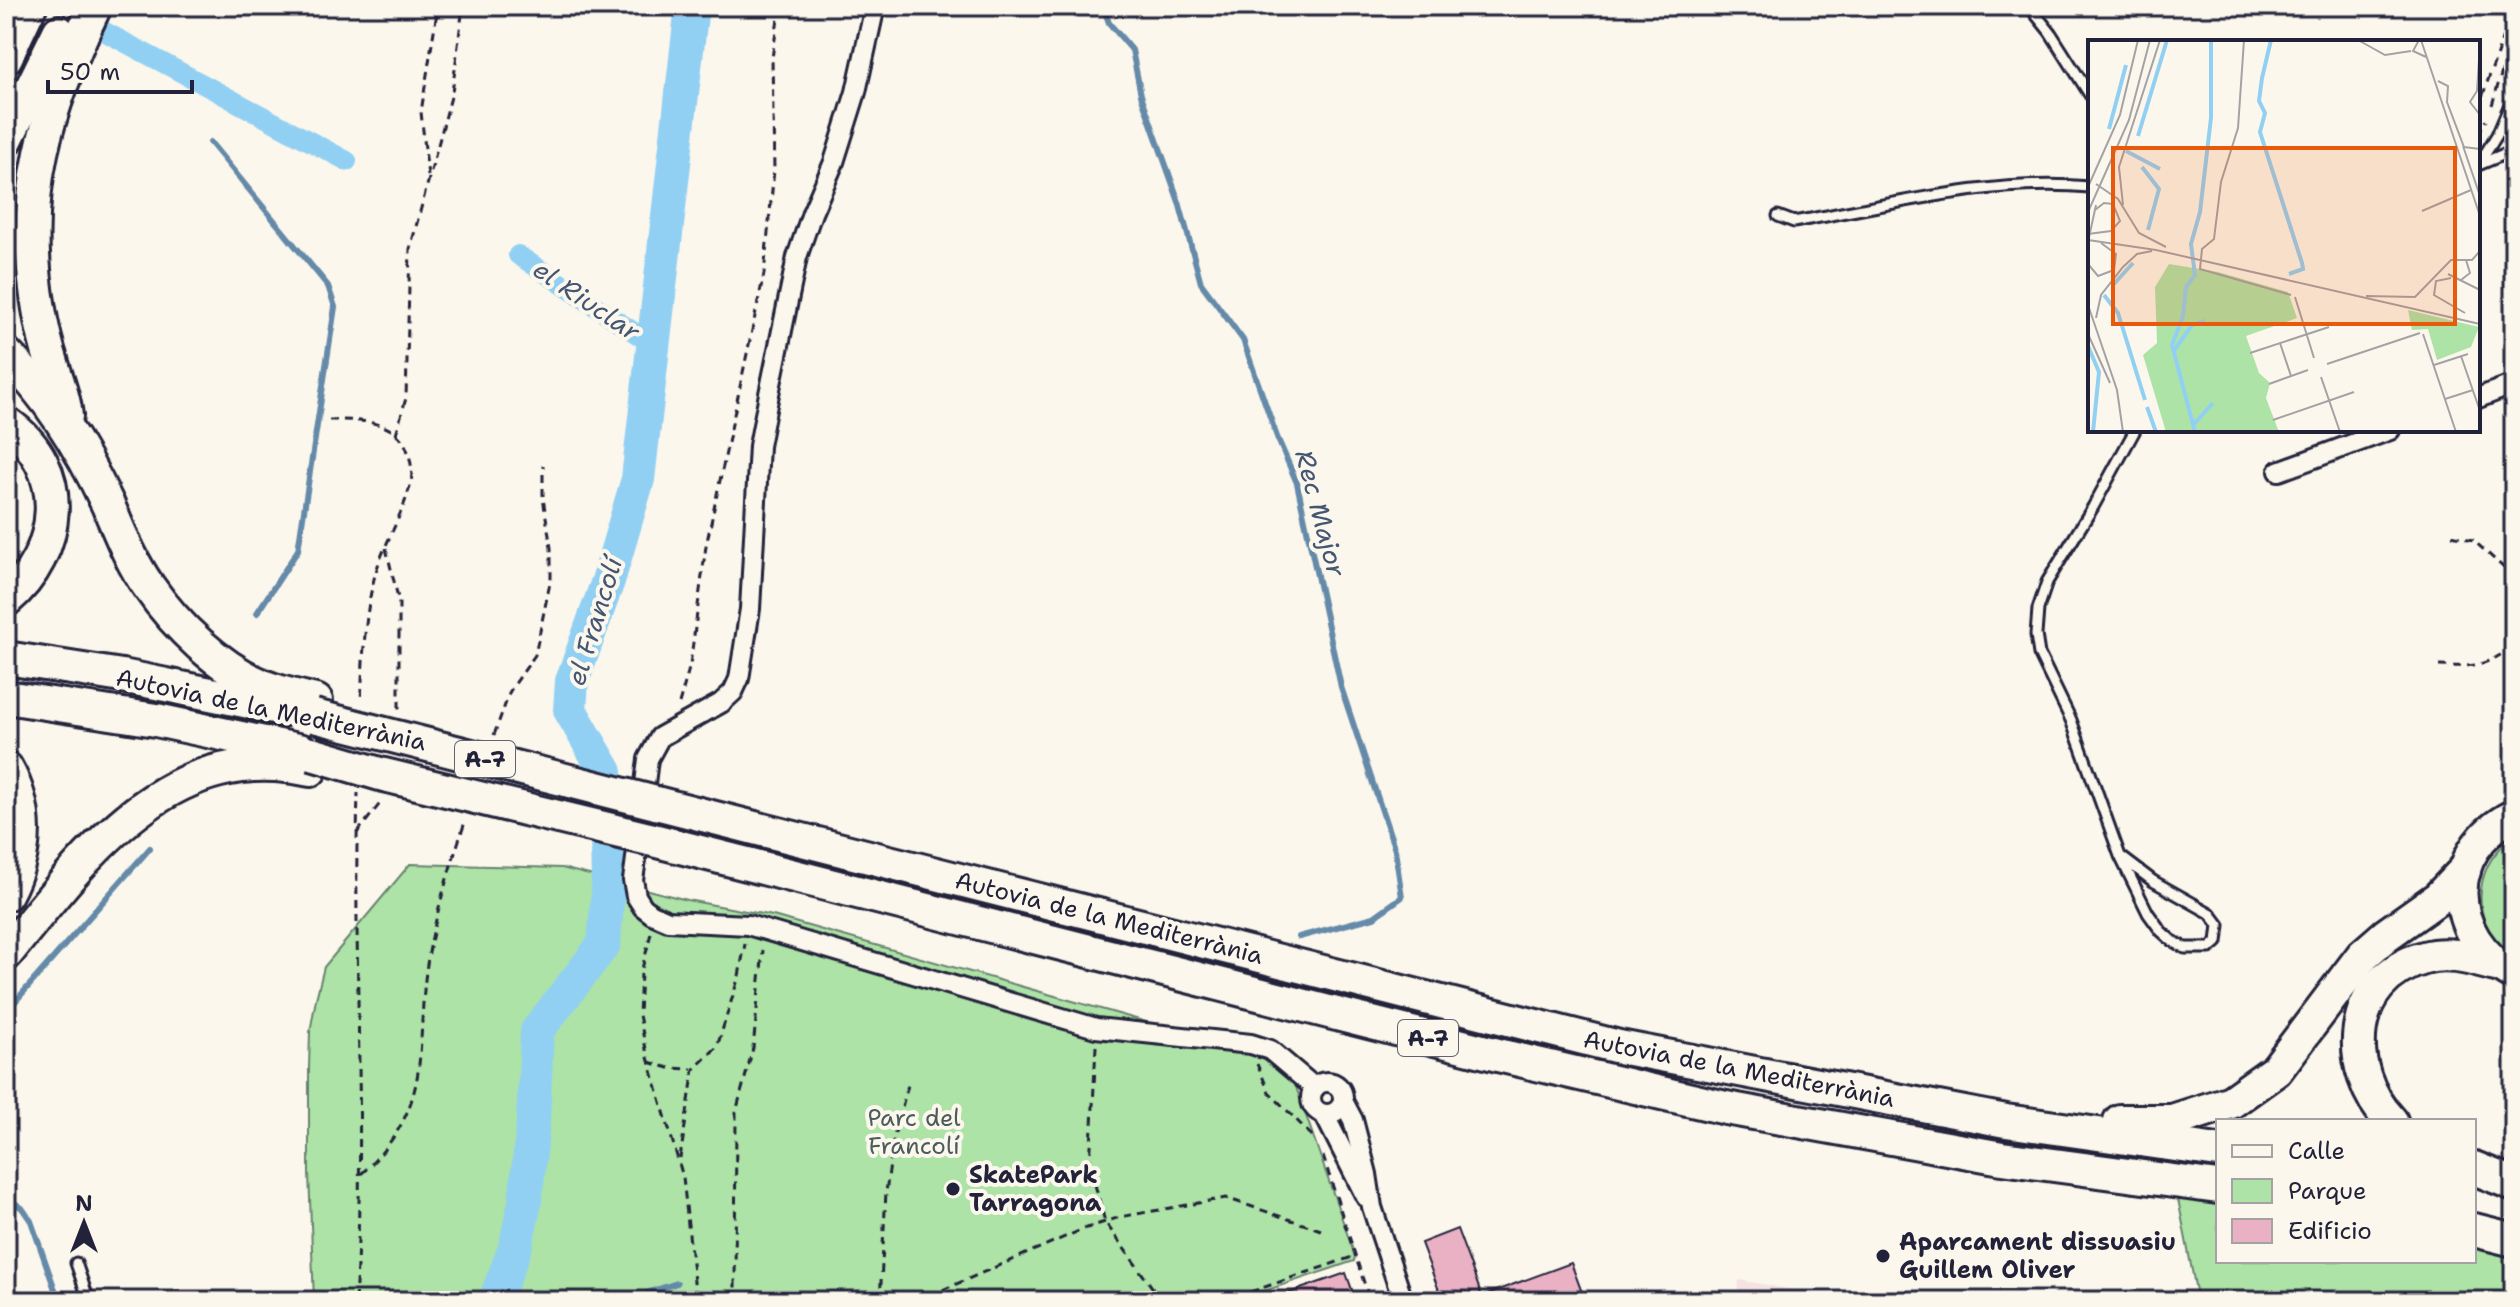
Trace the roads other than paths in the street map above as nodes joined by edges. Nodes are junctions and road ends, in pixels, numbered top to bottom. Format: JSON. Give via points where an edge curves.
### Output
{"nodes":[{"id":1,"x":30,"y":6,"type":"edge"},
{"id":2,"x":72,"y":6,"type":"edge"},
{"id":3,"x":95,"y":6,"type":"edge"},
{"id":4,"x":875,"y":6,"type":"edge"},
{"id":5,"x":2029,"y":6,"type":"edge"},
{"id":6,"x":6,"y":57,"type":"edge"},
{"id":7,"x":2088,"y":92,"type":"edge"},
{"id":8,"x":2514,"y":95,"type":"edge"},
{"id":9,"x":6,"y":140,"type":"edge"},
{"id":10,"x":2514,"y":150,"type":"edge"},
{"id":11,"x":2480,"y":162,"type":"edge"},
{"id":12,"x":2480,"y":164,"type":"edge"},
{"id":13,"x":2088,"y":187,"type":"edge"},
{"id":14,"x":1778,"y":216,"type":"dead end"},
{"id":15,"x":6,"y":354,"type":"edge"},
{"id":16,"x":2514,"y":384,"type":"edge"},
{"id":17,"x":2480,"y":397,"type":"edge"},
{"id":18,"x":6,"y":423,"type":"edge"},
{"id":19,"x":67,"y":427,"type":"junction"},
{"id":20,"x":2134,"y":432,"type":"edge"},
{"id":21,"x":2385,"y":432,"type":"edge"},
{"id":22,"x":2279,"y":471,"type":"dead end"},
{"id":23,"x":6,"y":600,"type":"edge"},
{"id":24,"x":6,"y":658,"type":"edge"},
{"id":25,"x":6,"y":697,"type":"edge"},
{"id":26,"x":315,"y":709,"type":"junction"},
{"id":27,"x":311,"y":762,"type":"junction"},
{"id":28,"x":6,"y":768,"type":"edge"},
{"id":29,"x":2514,"y":815,"type":"edge"},
{"id":30,"x":2120,"y":856,"type":"junction"},
{"id":31,"x":2464,"y":871,"type":"junction"},
{"id":32,"x":6,"y":894,"type":"edge"},
{"id":33,"x":6,"y":954,"type":"edge"},
{"id":34,"x":2505,"y":970,"type":"edge"},
{"id":35,"x":1315,"y":1088,"type":"junction"},
{"id":36,"x":1862,"y":1094,"type":"junction"},
{"id":37,"x":1343,"y":1101,"type":"junction"},
{"id":38,"x":1324,"y":1114,"type":"junction"},
{"id":39,"x":2389,"y":1119,"type":"edge"},
{"id":40,"x":2216,"y":1151,"type":"edge"},
{"id":41,"x":2476,"y":1169,"type":"edge"},
{"id":42,"x":2514,"y":1184,"type":"edge"},
{"id":43,"x":2216,"y":1187,"type":"edge"},
{"id":44,"x":2476,"y":1192,"type":"edge"},
{"id":45,"x":2514,"y":1202,"type":"edge"},
{"id":46,"x":1372,"y":1207,"type":"junction"},
{"id":47,"x":2476,"y":1230,"type":"edge"},
{"id":48,"x":2514,"y":1240,"type":"edge"},
{"id":49,"x":76,"y":1263,"type":"dead end"},
{"id":50,"x":89,"y":1301,"type":"edge"},
{"id":51,"x":1403,"y":1301,"type":"edge"}],
"edges":[{"from":1,"to":6,"type":"highway"},
{"from":2,"to":9,"type":"highway"},
{"from":3,"to":19,"type":"highway","via":[[51,110],[33,203],[38,302],[64,394]]},
{"from":4,"to":35,"type":"street","via":[[852,106],[797,257],[769,394],[759,446],[750,609],[739,679],[721,703],[660,737],[648,759],[636,896],[643,907],[668,921],[748,925],[1093,1039],[1251,1044],[1270,1050]]},
{"from":5,"to":7,"type":"lane"},
{"from":8,"to":11,"type":"lane"},
{"from":10,"to":12,"type":"lane"},
{"from":13,"to":14,"type":"lane","via":[[2022,186],[1794,222]]},
{"from":15,"to":19,"type":"highway"},
{"from":16,"to":17,"type":"street"},
{"from":18,"to":23,"type":"highway","via":[[35,454],[50,486],[52,507],[48,544],[30,577]]},
{"from":19,"to":26,"type":"highway","via":[[134,563],[168,611],[235,670]]},
{"from":20,"to":30,"type":"lane","via":[[2047,582],[2036,635]]},
{"from":21,"to":22,"type":"street"},
{"from":24,"to":26,"type":"highway","name":"Autovia de la Mediterrània","number":"A-7"},
{"from":25,"to":27,"type":"highway","name":"Autovia de la Mediterrània","number":"A-7","via":[[156,720]]},
{"from":26,"to":36,"type":"highway","name":"Autovia de la Mediterrània","number":"A-7","bridge":true,"via":[[656,803],[1619,1047]]},
{"from":27,"to":33,"type":"highway","via":[[201,775],[148,802],[98,844]]},
{"from":27,"to":43,"type":"highway","name":"Autovia de la Mediterrània","number":"A-7","bridge":true,"via":[[374,782],[649,839],[1726,1108],[2002,1158]]},
{"from":28,"to":32,"type":"highway","via":[[23,809],[24,833]]},
{"from":29,"to":31,"type":"highway","via":[[2490,830]]},
{"from":30,"to":30,"type":"lane","via":[[2161,931],[2185,948],[2210,948],[2217,942],[2219,925],[2210,913]]},
{"from":31,"to":34,"type":"highway","via":[[2466,923],[2478,947]]},
{"from":31,"to":36,"type":"highway","via":[[2438,898],[2363,955],[2276,1070],[2231,1102],[2172,1121],[2110,1121]]},
{"from":34,"to":39,"type":"highway","via":[[2450,955],[2425,958],[2395,972],[2371,996],[2359,1030],[2360,1066],[2367,1088]]},
{"from":35,"to":37,"type":"street","via":[[1330,1082]]},
{"from":35,"to":38,"type":"street","via":[[1311,1103]]},
{"from":36,"to":40,"type":"highway","name":"Autovia de la Mediterrània","number":"A-7"},
{"from":37,"to":38,"type":"street"},
{"from":37,"to":46,"type":"street","via":[[1364,1160]]},
{"from":38,"to":46,"type":"street"},
{"from":41,"to":42,"type":"highway"},
{"from":44,"to":45,"type":"highway"},
{"from":46,"to":51,"type":"street"},
{"from":47,"to":48,"type":"highway"},
{"from":49,"to":50,"type":"lane"}]}
